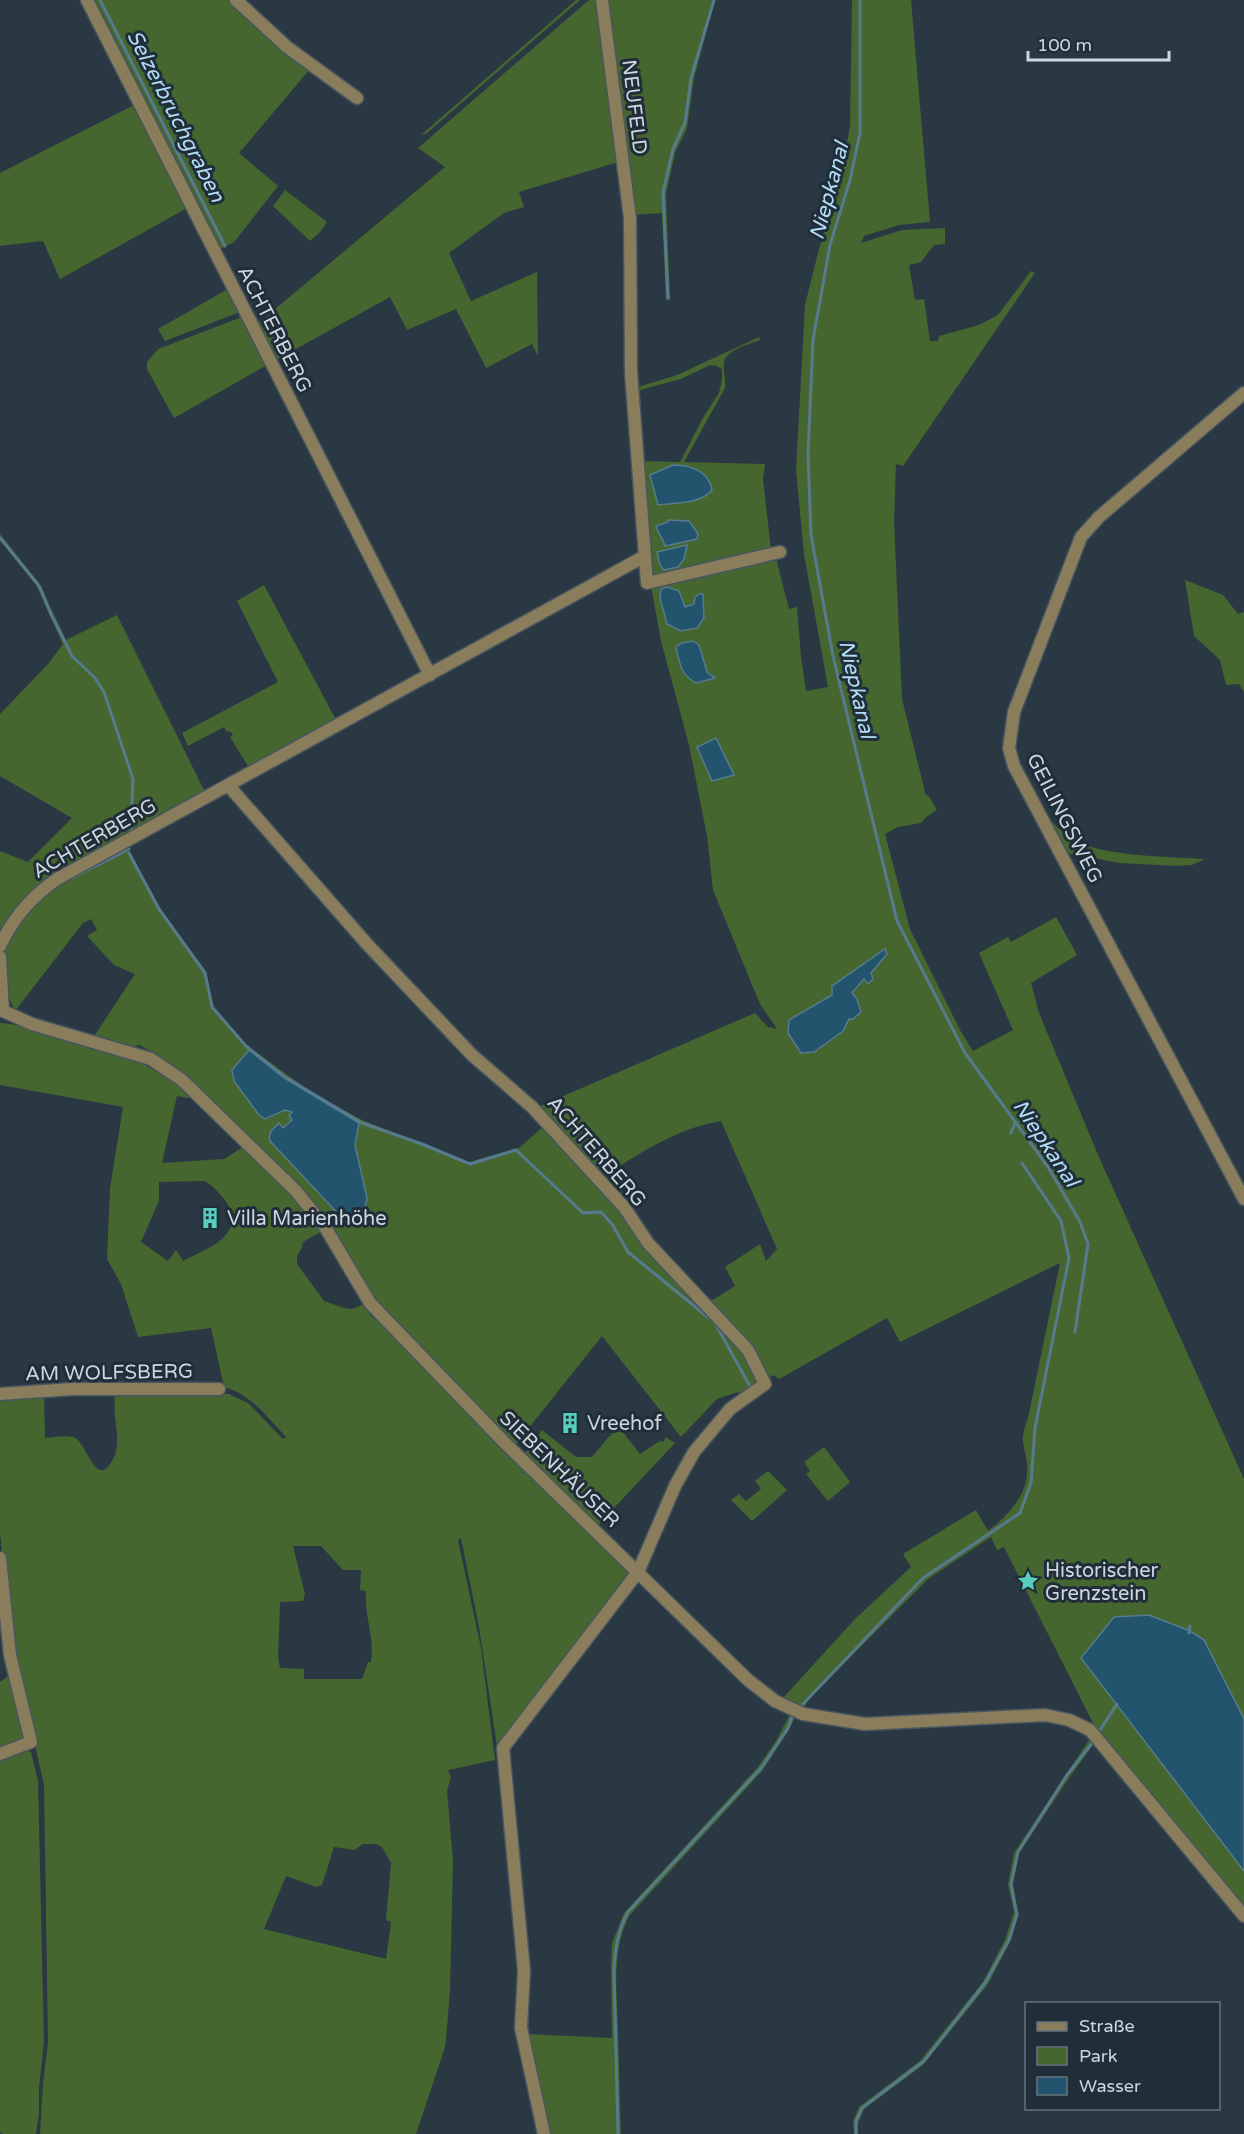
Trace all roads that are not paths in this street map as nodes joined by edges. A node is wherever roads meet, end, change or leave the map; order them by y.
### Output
1 (87, 0) edge
2 (236, 0) edge
3 (602, 0) edge
4 (357, 98) dead end
5 (1244, 393) edge
6 (780, 552) dead end
7 (645, 556) junction
8 (430, 675) junction
9 (228, 785) junction
10 (0, 946) edge
11 (0, 957) edge
12 (2, 1014) edge
13 (1244, 1199) edge
14 (219, 1389) dead end
15 (0, 1394) edge
16 (0, 1558) edge
17 (638, 1572) junction
18 (0, 1754) edge
19 (1244, 1916) edge
20 (544, 2134) edge

1 - 8 street, ACHTERBERG
2 - 4 street
3 - 7 street, NEUFELD
5 - 13 street, GEILINGSWEG
6 - 7 street
7 - 8 street, ACHTERBERG
8 - 9 street, ACHTERBERG
9 - 10 street, ACHTERBERG
9 - 17 street, ACHTERBERG
11 - 12 street
12 - 17 street, SIEBENHÄUSER
14 - 15 street, AM WOLFSBERG
16 - 18 street
17 - 19 street, SIEBENHÄUSER
17 - 20 street

